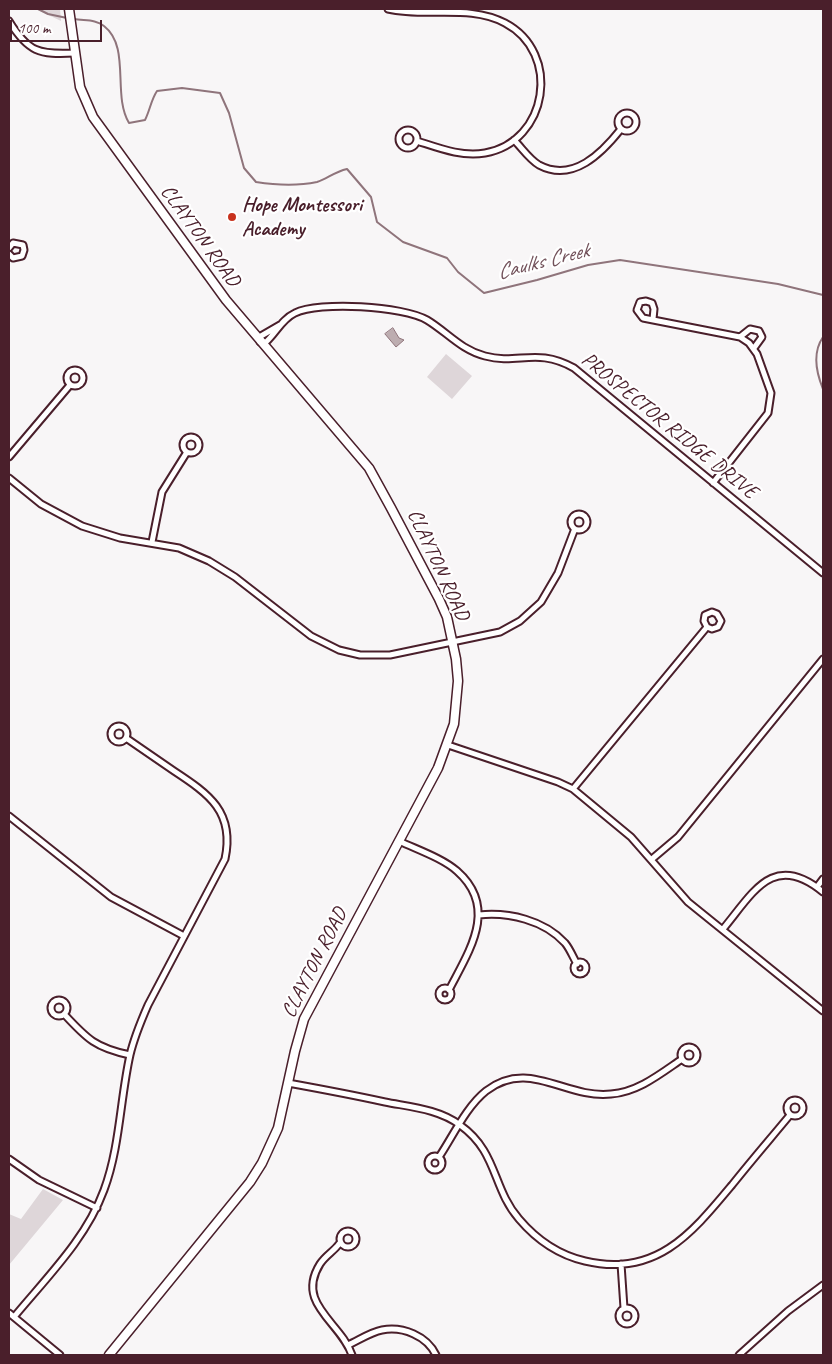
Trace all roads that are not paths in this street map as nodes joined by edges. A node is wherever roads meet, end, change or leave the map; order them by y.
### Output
1 (69, 9) edge
2 (388, 9) edge
3 (9, 21) edge
4 (74, 53) junction
5 (621, 129) dead end
6 (514, 140) junction
7 (417, 141) dead end
8 (9, 248) edge
9 (9, 257) edge
10 (653, 320) dead end
11 (740, 337) junction
12 (260, 342) junction
13 (754, 348) junction
14 (70, 385) dead end
15 (187, 452) dead end
16 (9, 457) edge
17 (9, 478) edge
18 (713, 483) junction
19 (574, 531) dead end
20 (152, 542) junction
21 (823, 573) edge
22 (707, 627) dead end
23 (453, 642) junction
24 (823, 659) edge
25 (126, 738) dead end
26 (448, 745) junction
27 (573, 789) junction
28 (9, 816) edge
29 (399, 840) junction
30 (652, 859) junction
31 (823, 879) edge
32 (817, 887) junction
33 (823, 892) edge
34 (479, 915) junction
35 (722, 929) junction
36 (184, 936) junction
37 (577, 964) dead end
38 (449, 990) dead end
39 (823, 1011) edge
40 (64, 1014) dead end
41 (130, 1056) junction
42 (682, 1059) dead end
43 (288, 1083) junction
44 (790, 1115) dead end
45 (460, 1125) junction
46 (439, 1157) dead end
47 (9, 1159) edge
48 (97, 1208) junction
49 (340, 1244) dead end
50 (621, 1264) junction
51 (823, 1285) edge
52 (624, 1308) dead end
53 (9, 1313) edge
54 (14, 1317) junction
55 (348, 1345) junction
56 (60, 1355) edge
57 (109, 1355) edge
58 (352, 1355) edge
59 (436, 1355) edge
60 (739, 1355) edge

1 - 4 main road, CLAYTON ROAD
2 - 6 street
3 - 4 street
4 - 12 main road, CLAYTON ROAD
5 - 6 street
6 - 7 street
8 - 9 street
10 - 11 street
11 - 13 street
11 - 13 street
12 - 18 street, PROSPECTOR RIDGE DRIVE
12 - 23 main road, CLAYTON ROAD
13 - 18 street
14 - 16 street
15 - 20 street
17 - 20 street
18 - 21 street, PROSPECTOR RIDGE DRIVE
19 - 23 street
20 - 23 street
22 - 27 street
23 - 26 main road, CLAYTON ROAD
24 - 30 street
25 - 36 street
26 - 27 street
26 - 29 main road, CLAYTON ROAD
27 - 30 street
28 - 36 street
29 - 34 street
29 - 43 main road, CLAYTON ROAD
30 - 35 street
31 - 32 street
32 - 33 street
32 - 35 street
34 - 37 street
34 - 38 street
35 - 39 street
36 - 41 street
40 - 41 street
41 - 48 street
42 - 45 street
43 - 45 street
43 - 57 main road, CLAYTON ROAD
44 - 50 street
45 - 46 street
45 - 50 street
47 - 48 street
48 - 54 street
49 - 55 street
50 - 52 street
51 - 60 street
53 - 54 street
54 - 56 street
55 - 58 street
55 - 59 street

